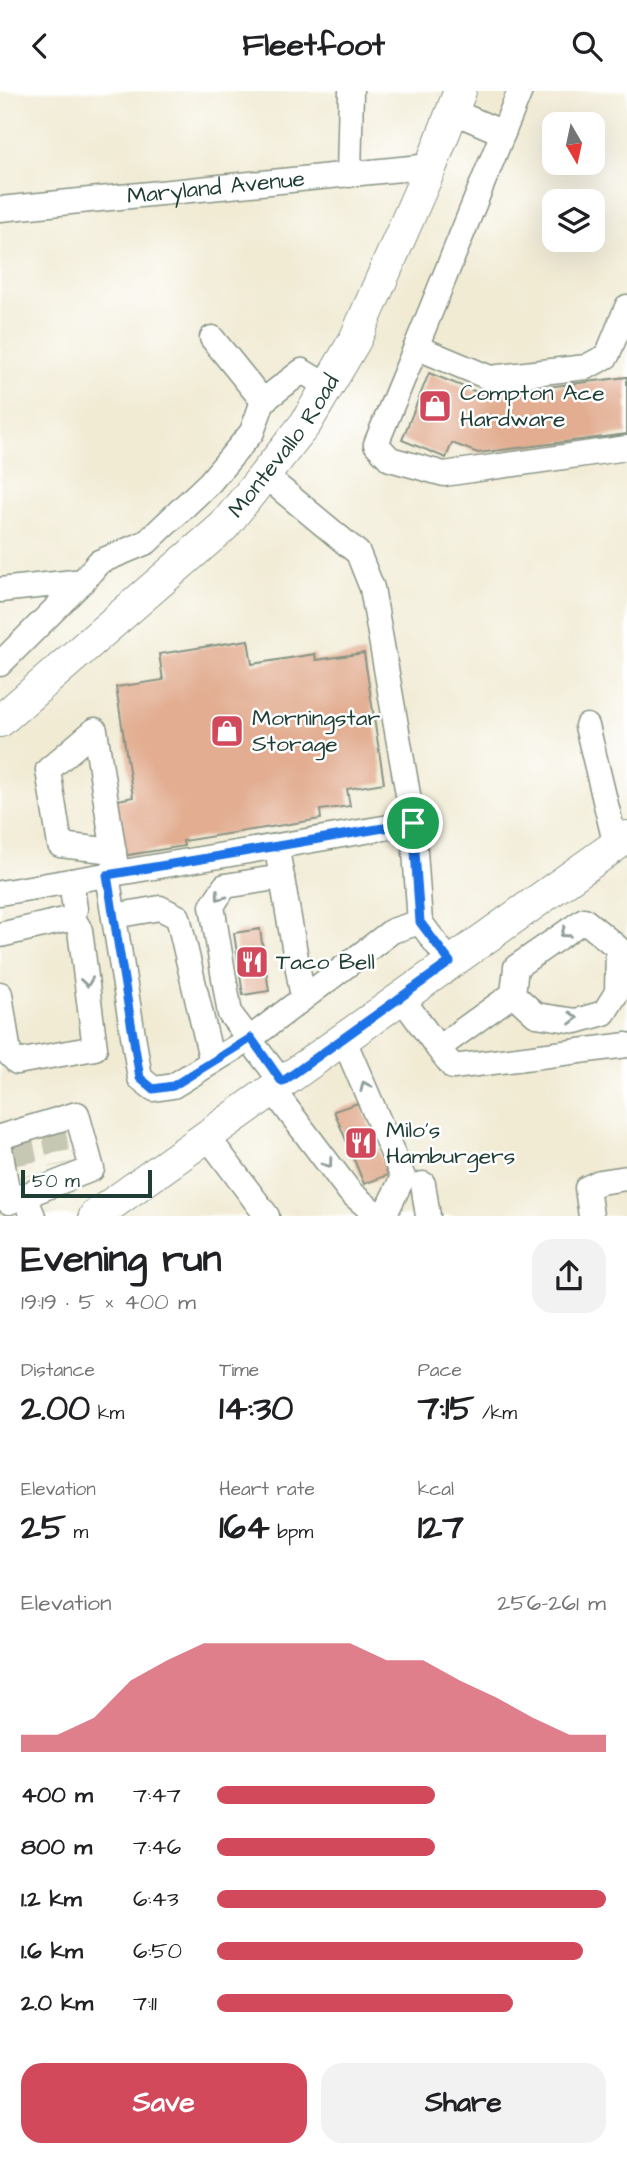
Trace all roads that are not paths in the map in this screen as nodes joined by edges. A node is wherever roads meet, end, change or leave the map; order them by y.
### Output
1 (351, 91) edge
2 (520, 91) edge
3 (456, 101) edge
4 (503, 133) junction
5 (431, 166) junction
6 (349, 174) junction
7 (0, 209) edge
8 (627, 307) edge
9 (212, 338) dead end
10 (416, 347) junction
11 (327, 386) junction
12 (263, 401) junction
13 (627, 448) edge
14 (264, 475) junction
15 (83, 581) junction
16 (0, 590) edge
17 (0, 664) edge
18 (0, 721) edge
19 (587, 726) dead end
20 (413, 823) junction
21 (622, 842) edge
22 (276, 846) junction
23 (113, 866) junction
24 (282, 877) junction
25 (71, 881) junction
26 (0, 893) edge
27 (114, 916) junction
28 (73, 918) junction
29 (420, 922) junction
30 (0, 935) edge
31 (623, 947) edge
32 (450, 962) junction
33 (0, 994) edge
34 (513, 994) junction
35 (401, 997) junction
36 (303, 998) junction
37 (251, 1038) junction
38 (344, 1038) junction
39 (627, 1045) edge
40 (438, 1048) junction
41 (212, 1062) junction
42 (277, 1086) junction
43 (207, 1136) junction
44 (10, 1139) edge
45 (67, 1173) junction
46 (627, 1178) edge
47 (423, 1184) dead end
48 (21, 1198) edge
49 (101, 1213) edge
50 (267, 1216) edge
51 (378, 1216) edge
52 (384, 1216) edge
53 (428, 1216) edge
54 (591, 1216) edge

1 - 6 street
2 - 4 street
3 - 4 street
3 - 5 main road, Montevallo Road
4 - 10 street
5 - 6 street, Maryland Avenue
5 - 11 main road, Montevallo Road
6 - 7 street, Maryland Avenue
8 - 10 street
9 - 12 street
10 - 13 street
11 - 12 street
11 - 14 main road, Montevallo Road
12 - 15 street
14 - 18 main road, Montevallo Road
14 - 20 street
15 - 16 street
15 - 17 street
19 - 21 street
20 - 22 street
20 - 29 street
21 - 32 main road
22 - 23 street
22 - 24 street
23 - 23 street
23 - 25 street
23 - 27 street
24 - 36 street
24 -> 37 street
25 - 26 street
25 - 28 street
27 - 41 street
27 - 41 street
28 - 30 street
28 -> 33 street
29 - 32 street
29 - 36 street
31 -> 34 street
34 -> 31 street
32 - 35 main road
34 - 40 street
35 - 38 main road
35 - 40 street
36 - 37 street
37 - 41 street
37 - 42 street
38 - 42 main road
52 -> 38 street
39 - 40 street
42 - 43 main road
42 -> 51 street
43 - 49 main road
43 - 50 street
44 - 45 street
44 - 48 street
45 - 48 street
45 - 49 street
46 - 54 street
47 - 53 street

